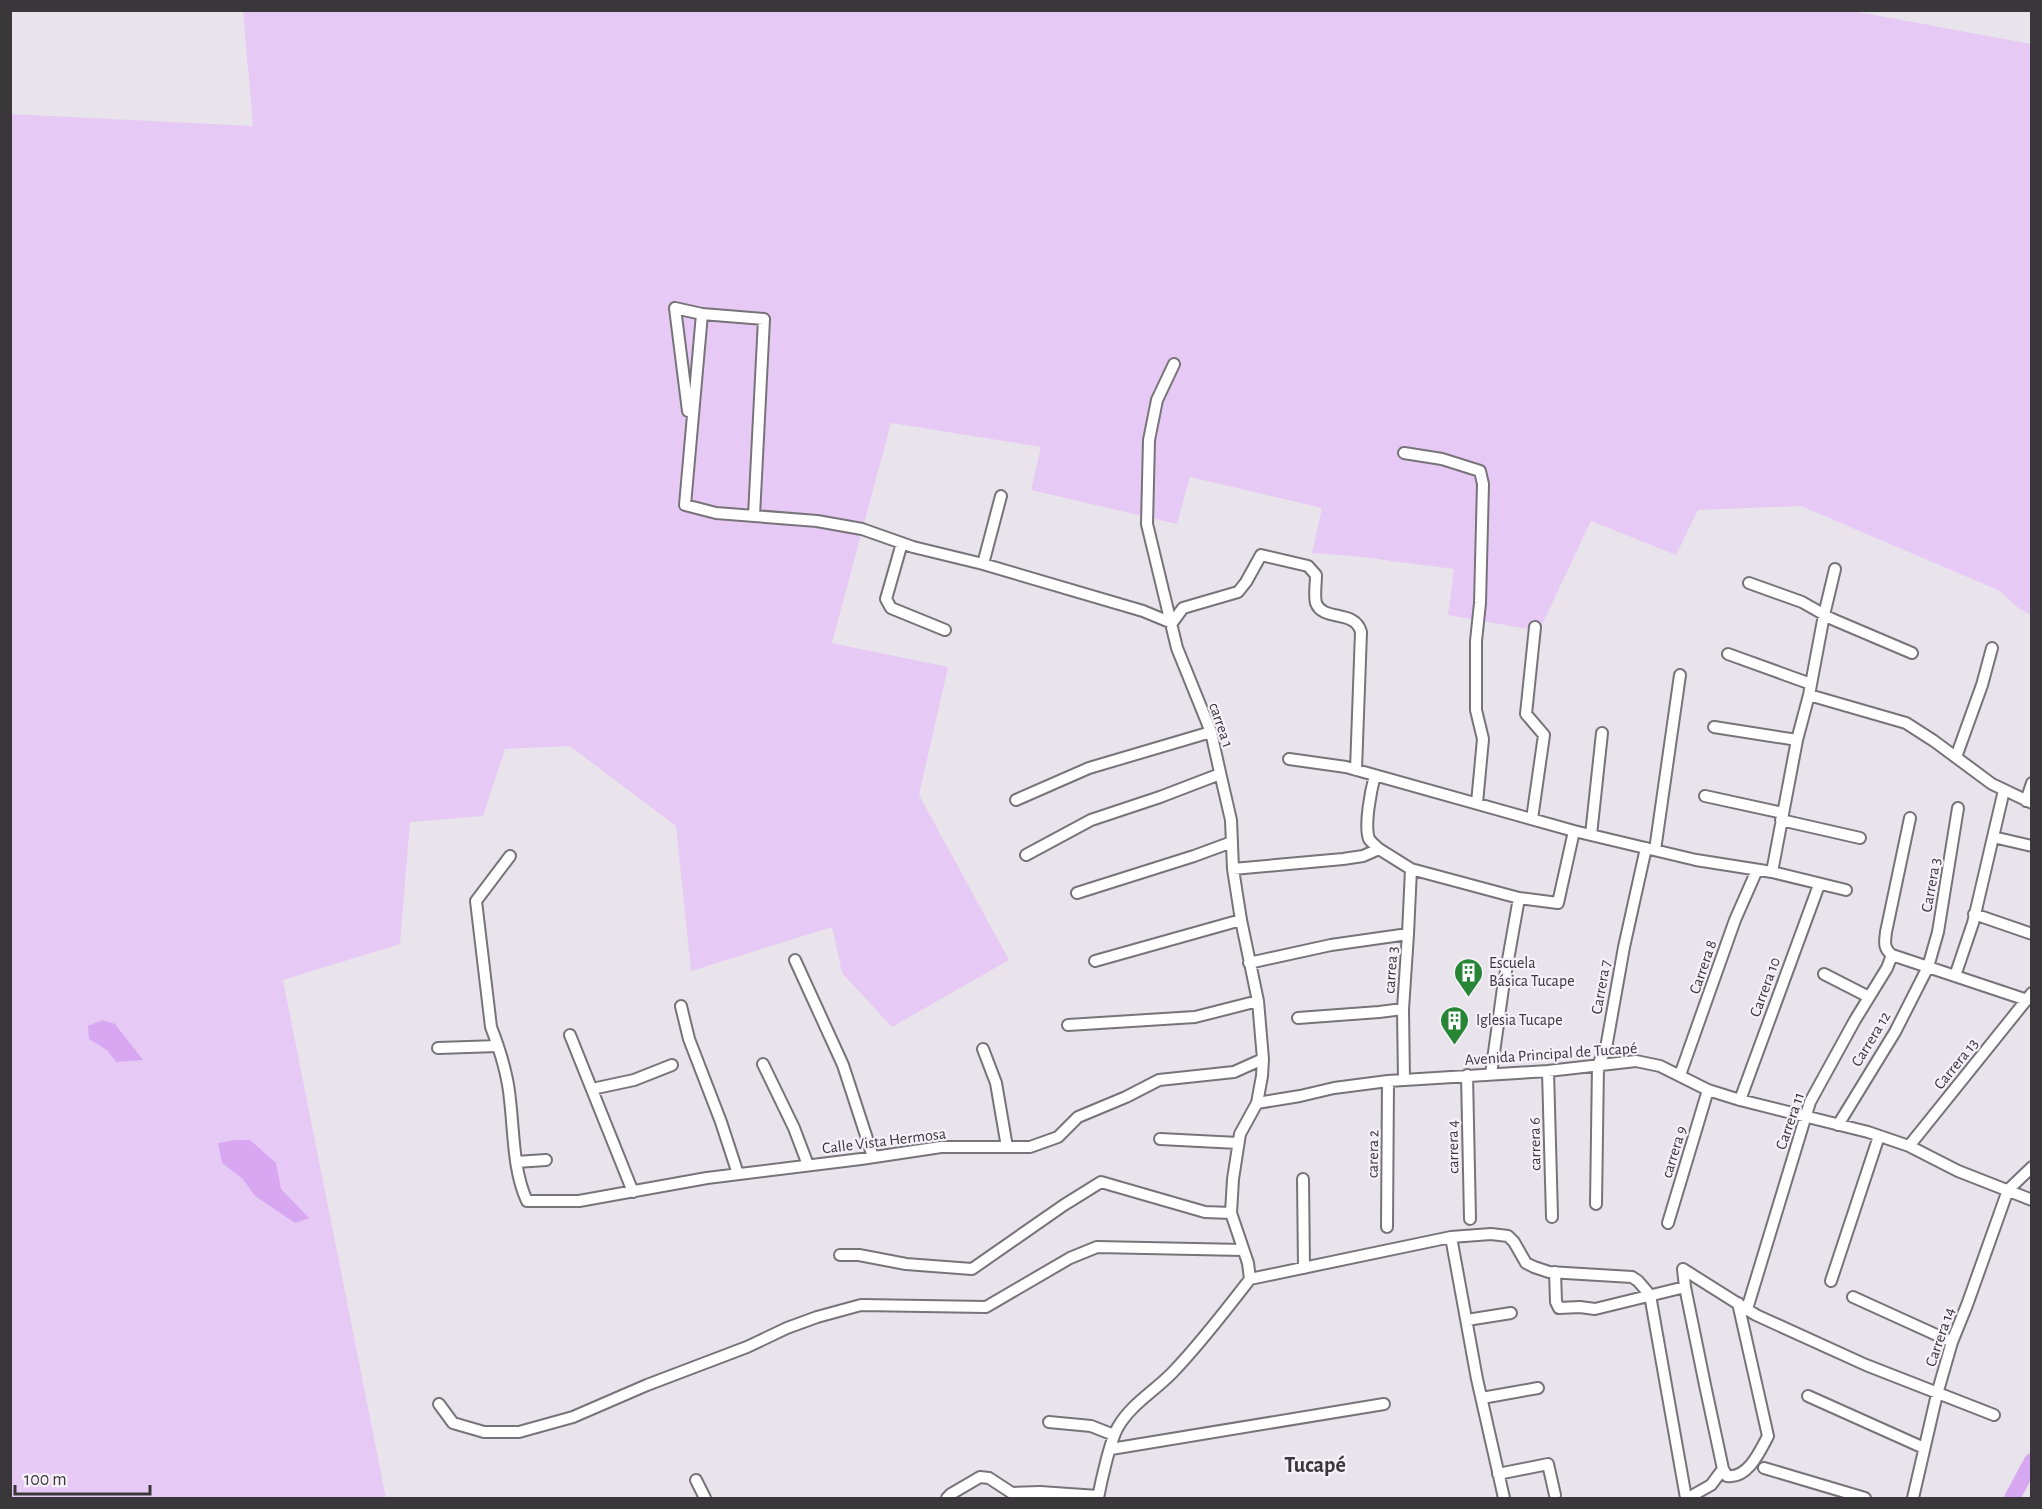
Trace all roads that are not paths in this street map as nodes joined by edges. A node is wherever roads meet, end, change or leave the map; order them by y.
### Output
1 (702, 314) junction
2 (1174, 364) dead end
3 (691, 434) junction
4 (1404, 453) dead end
5 (1001, 496) dead end
6 (754, 516) junction
7 (902, 543) junction
8 (983, 564) junction
9 (1835, 569) dead end
10 (1749, 583) dead end
11 (1824, 615) junction
12 (1172, 622) junction
13 (1534, 627) dead end
14 (945, 630) dead end
15 (1992, 648) dead end
16 (1912, 653) dead end
17 (1728, 654) dead end
18 (1680, 675) dead end
19 (1810, 689) junction
20 (1714, 727) dead end
21 (1211, 732) junction
22 (1602, 733) dead end
23 (1797, 740) junction
24 (1956, 757) junction
25 (1288, 759) dead end
26 (1356, 770) junction
27 (1220, 774) junction
28 (1375, 776) junction
29 (2031, 783) edge
30 (2004, 790) junction
31 (1706, 796) dead end
32 (1016, 800) dead end
33 (2029, 802) edge
34 (1477, 803) junction
35 (1958, 808) dead end
36 (1782, 816) junction
37 (1910, 818) dead end
38 (1532, 819) junction
39 (1574, 831) junction
40 (1591, 835) junction
41 (1993, 837) junction
42 (1860, 838) dead end
43 (1232, 842) junction
44 (2031, 846) edge
45 (1379, 849) junction
46 (1650, 849) junction
47 (1026, 855) dead end
48 (510, 856) dead end
49 (1233, 869) junction
50 (1412, 869) junction
51 (1757, 870) junction
52 (1772, 872) junction
53 (1819, 885) junction
54 (1846, 890) dead end
55 (1077, 893) dead end
56 (1519, 898) junction
57 (1974, 914) junction
58 (1241, 920) junction
59 (1408, 934) junction
60 (2031, 934) edge
61 (1892, 955) junction
62 (795, 960) dead end
63 (1095, 961) dead end
64 (1249, 963) junction
65 (1928, 967) junction
66 (1824, 974) dead end
67 (1955, 976) junction
68 (2029, 996) edge
69 (1869, 997) junction
70 (1258, 1001) junction
71 (681, 1006) dead end
72 (1403, 1009) junction
73 (1298, 1018) dead end
74 (1068, 1025) dead end
75 (570, 1035) dead end
76 (498, 1046) junction
77 (438, 1048) dead end
78 (982, 1049) dead end
79 (1263, 1059) junction
80 (763, 1064) dead end
81 (672, 1065) dead end
82 (1598, 1065) junction
83 (1548, 1071) junction
84 (1491, 1074) junction
85 (1467, 1075) junction
86 (1680, 1075) junction
87 (1404, 1080) junction
88 (1388, 1081) junction
89 (592, 1089) junction
90 (1708, 1090) junction
91 (1740, 1100) junction
92 (1257, 1103) junction
93 (1806, 1117) junction
94 (1838, 1125) junction
95 (1879, 1136) junction
96 (1161, 1139) dead end
97 (1238, 1143) junction
98 (1909, 1146) junction
99 (1007, 1147) junction
100 (873, 1157) junction
101 (546, 1160) dead end
102 (516, 1162) junction
103 (808, 1165) junction
104 (2031, 1167) edge
105 (738, 1174) junction
106 (1303, 1179) dead end
107 (2008, 1190) junction
108 (633, 1192) junction
109 (2031, 1200) edge
110 (1596, 1204) dead end
111 (1231, 1213) junction
112 (1552, 1217) dead end
113 (1470, 1219) dead end
114 (1668, 1223) dead end
115 (1387, 1227) dead end
116 (1451, 1237) junction
117 (1243, 1250) junction
118 (840, 1255) dead end
119 (1304, 1268) junction
120 (1555, 1272) junction
121 (1250, 1279) junction
122 (1831, 1281) dead end
123 (1685, 1287) junction
124 (1650, 1295) junction
125 (1853, 1297) dead end
126 (1742, 1306) junction
127 (1511, 1313) dead end
128 (1467, 1320) junction
129 (1952, 1342) junction
130 (1539, 1388) dead end
131 (1937, 1394) junction
132 (1808, 1396) dead end
133 (1482, 1398) junction
134 (439, 1404) dead end
135 (1384, 1404) dead end
136 (1994, 1415) dead end
137 (1049, 1422) dead end
138 (1114, 1435) junction
139 (1111, 1449) junction
140 (1924, 1449) junction
141 (1764, 1468) dead end
142 (1723, 1469) junction
143 (1498, 1474) junction
144 (696, 1480) dead end
145 (1555, 1495) dead end
146 (1098, 1497) edge
147 (705, 1498) edge
148 (947, 1498) edge
149 (1504, 1498) edge
150 (1687, 1498) edge
151 (1865, 1498) edge
152 (1913, 1498) edge

1 - 3 street
1 - 3 street
1 - 6 street
2 - 12 street, carrea 1
3 - 6 street
4 - 34 street
5 - 8 street
6 - 7 street
7 - 8 street
7 - 14 street
8 - 12 street
9 - 11 street
10 - 11 street
11 - 16 street
11 - 19 street
12 - 21 street, carrea 1
12 - 26 street
13 - 38 street
15 - 24 street
17 - 19 street
18 - 46 street, Carrera 7
19 - 23 street
19 - 24 street
20 - 23 street
21 - 27 street, carrea 1
21 - 32 street
22 - 40 street
23 - 36 street
24 - 30 street
25 - 26 street
26 - 28 street
27 - 43 street, carrea 1
27 - 47 street
28 - 34 street
28 - 45 street
29 - 33 street
30 - 33 street
30 - 41 street
31 - 36 street
34 - 38 street
35 - 65 street, Carrera 3
36 - 42 street
36 - 52 street
37 - 61 street
38 - 39 street
39 - 40 street
39 - 56 street
40 - 46 street
41 - 44 street
41 - 57 street
43 - 49 street, carrea 1
43 - 55 street
45 - 49 street
45 - 50 street
46 - 51 street
46 - 82 street, Carrera 7
48 - 76 street
49 - 58 street, carrea 1
50 - 56 street
50 - 59 street, carrea 3
51 - 52 street
51 - 86 street, Carrera 8
52 - 53 street
53 - 54 street
53 - 91 street, Carrera 10
56 - 84 street
57 - 60 street
57 - 67 street
58 - 63 street
58 - 64 street, carrea 1
59 - 64 street
59 - 72 street, carrea 3
61 - 65 street
61 - 69 street, Carrera 11
62 - 100 street
64 - 70 street, carrea 1
65 - 67 street
65 - 94 street, Carrera 12
66 - 69 street
67 - 68 street
68 - 98 street, Carrera 13
69 - 93 street, Carrera 11
70 - 74 street
70 - 79 street, carrea 1
71 - 105 street
72 - 73 street
72 - 87 street, carrea 3
75 - 89 street
76 - 77 street
76 - 102 street
78 - 99 street
79 - 92 street, carrea 1
79 - 99 street, Calle Vista Hermosa
80 - 103 street
81 - 89 street
82 - 83 street, Avenida Principal de Tucapé
82 - 86 street, Avenida Principal de Tucapé
82 - 110 street, Carrera 7
83 - 84 street, Avenida Principal de Tucapé
83 - 112 street, carrera 6
84 - 85 street, Avenida Principal de Tucapé
85 - 87 street, Avenida Principal de Tucapé
85 - 113 street, carrera 4
86 - 90 street, Avenida Principal de Tucapé
87 - 88 street, Avenida Principal de Tucapé
88 - 92 street, Avenida Principal de Tucapé
88 - 115 street, carera 2
89 - 108 street
90 - 91 street, Avenida Principal de Tucapé
90 - 114 street, carrera 9
91 - 93 street, Avenida Principal de Tucapé
92 - 97 street, carrea 1
93 - 94 street, Avenida Principal de Tucapé
93 - 126 street, Carrera 11
94 - 95 street, Avenida Principal de Tucapé
95 - 98 street, Avenida Principal de Tucapé
95 - 122 street
96 - 97 street
97 - 111 street, carrea 1
98 - 107 street, Avenida Principal de Tucapé
99 - 100 street, Calle Vista Hermosa
100 - 103 street, Calle Vista Hermosa
101 - 102 street
102 - 108 street, Calle Vista Hermosa
103 - 105 street, Calle Vista Hermosa
104 - 107 street
105 - 108 street, Calle Vista Hermosa
106 - 119 street
107 - 109 street, Avenida Principal de Tucapé
107 - 129 street, Carrera 14
111 - 117 street
111 - 118 street
116 - 119 street
116 - 120 street
116 - 128 street
117 - 121 street
117 - 134 street
119 - 121 street
120 - 124 street
120 - 124 street
121 - 138 street
123 - 124 street
123 - 126 street
123 - 142 street
124 - 150 street
125 - 129 street
126 - 131 street
126 - 142 street
127 - 128 street
128 - 133 street
129 - 131 street, Carrera 14
130 - 133 street
131 - 136 street
131 - 140 street, Carrera 14
132 - 140 street
133 - 143 street
135 - 139 street
137 - 138 street
138 - 139 street
139 - 146 street
140 - 152 street, Carrera 14
141 - 151 street
142 - 150 street
143 - 145 street
143 - 149 street
144 - 147 street
146 - 148 street

